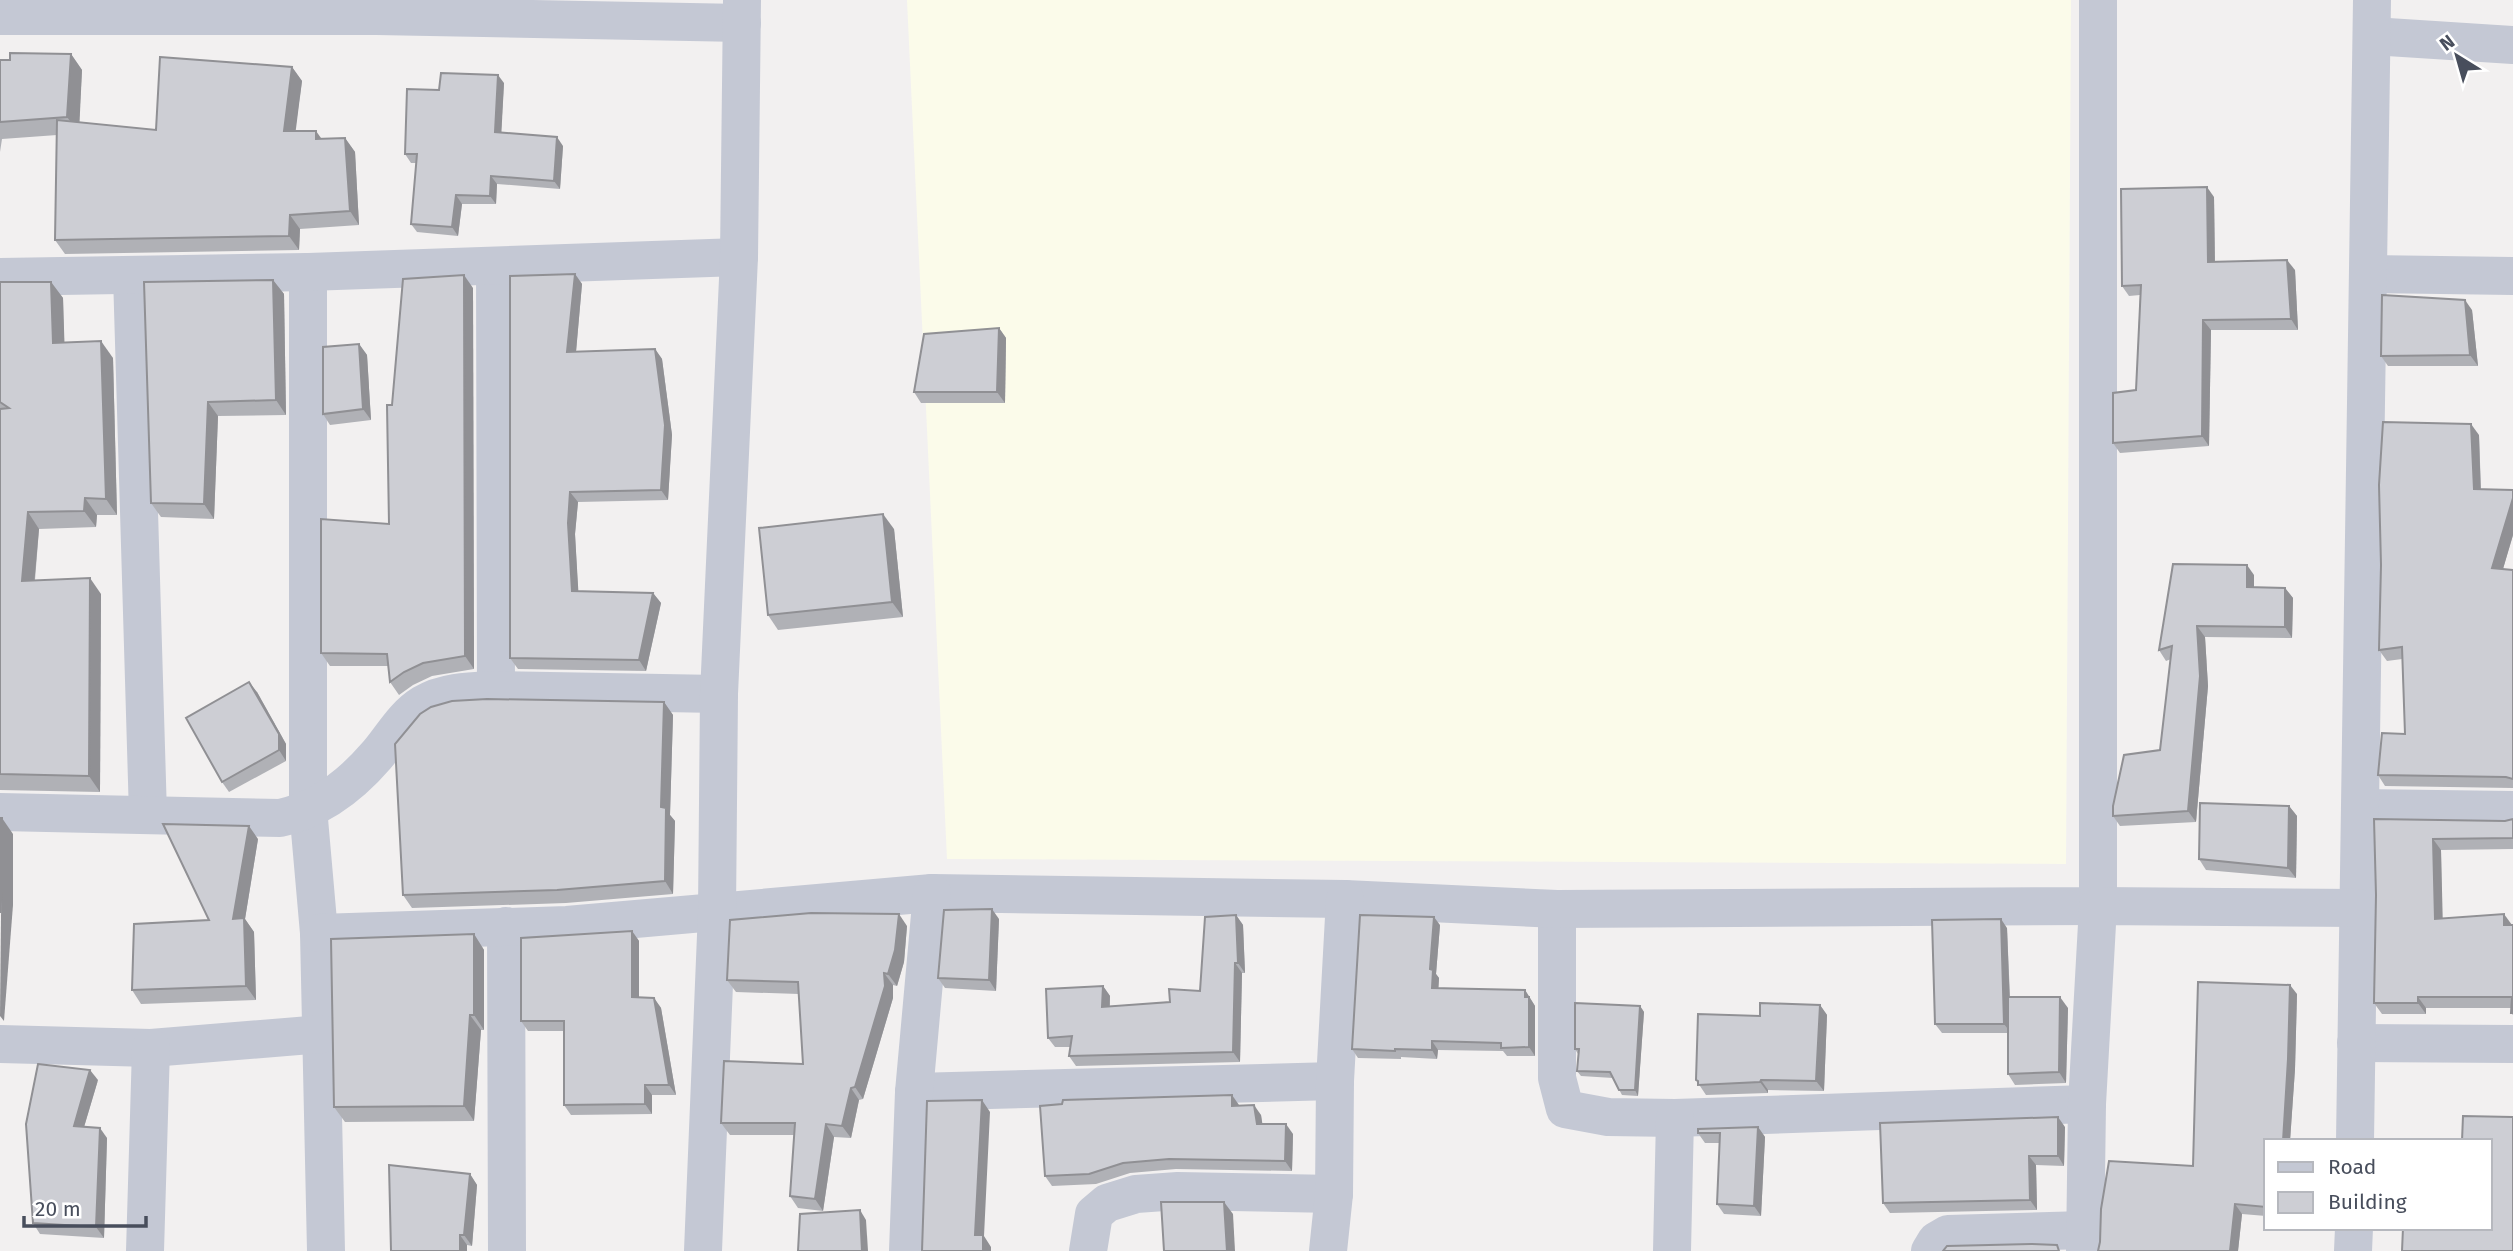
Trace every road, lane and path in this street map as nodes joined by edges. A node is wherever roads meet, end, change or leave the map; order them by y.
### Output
1 (2098, 0) edge
2 (376, 8) edge
3 (158, 9) edge
4 (742, 12) edge
5 (0, 16) edge
6 (2372, 18) edge
7 (2513, 45) edge
8 (738, 257) junction
9 (495, 266) junction
10 (309, 272) junction
11 (2368, 274) junction
12 (132, 275) junction
13 (2513, 276) edge
14 (0, 277) edge
15 (496, 690) junction
16 (719, 694) junction
17 (308, 808) junction
18 (2360, 808) junction
19 (2513, 810) edge
20 (0, 812) edge
21 (148, 815) junction
22 (932, 893) junction
23 (1345, 899) junction
24 (2098, 906) junction
25 (2358, 908) junction
26 (1557, 909) junction
27 (717, 911) junction
28 (506, 926) junction
29 (319, 933) junction
30 (321, 1034) junction
31 (2356, 1043) junction
32 (0, 1044) edge
33 (2513, 1044) edge
34 (152, 1048) junction
35 (1335, 1081) junction
36 (914, 1092) junction
37 (2087, 1104) junction
38 (1675, 1118) junction
39 (2355, 1139) edge
40 (1334, 1194) junction
41 (2354, 1230) edge
42 (2085, 1240) edge
43 (145, 1251) edge
44 (326, 1251) edge
45 (507, 1251) edge
46 (703, 1251) edge
47 (908, 1251) edge
48 (1087, 1251) edge
49 (1328, 1251) edge
50 (1671, 1251) edge
51 (1930, 1251) edge
52 (2353, 1251) edge

1 - 24 street
2 - 3 street
2 - 4 street
3 - 5 street
4 - 8 street
6 - 7 street
6 - 11 street
8 - 9 street
8 - 16 street
9 - 10 street
9 - 15 street
10 - 12 street
10 - 17 street
11 - 13 street
11 - 18 street
12 - 14 street
12 - 21 street
15 - 16 street
15 - 17 street
16 - 27 street
17 - 21 street
17 - 29 street
18 - 19 street
18 - 25 street
20 - 21 street
22 - 23 street
22 - 27 street
22 - 36 street
23 - 26 street
23 - 35 street
24 - 25 street
24 - 26 street
24 - 37 street
25 - 31 street
26 - 38 street
27 - 28 street
27 - 46 street
28 - 29 street
28 - 45 street
29 - 30 street
30 - 34 street
30 - 44 street
31 - 33 street
31 - 39 street
32 - 34 street
34 - 43 street
35 - 36 street
35 - 40 street
36 - 47 street
37 - 38 street
37 - 42 street
38 - 50 street
40 - 48 street
40 - 49 street
41 - 52 street
42 - 51 street

